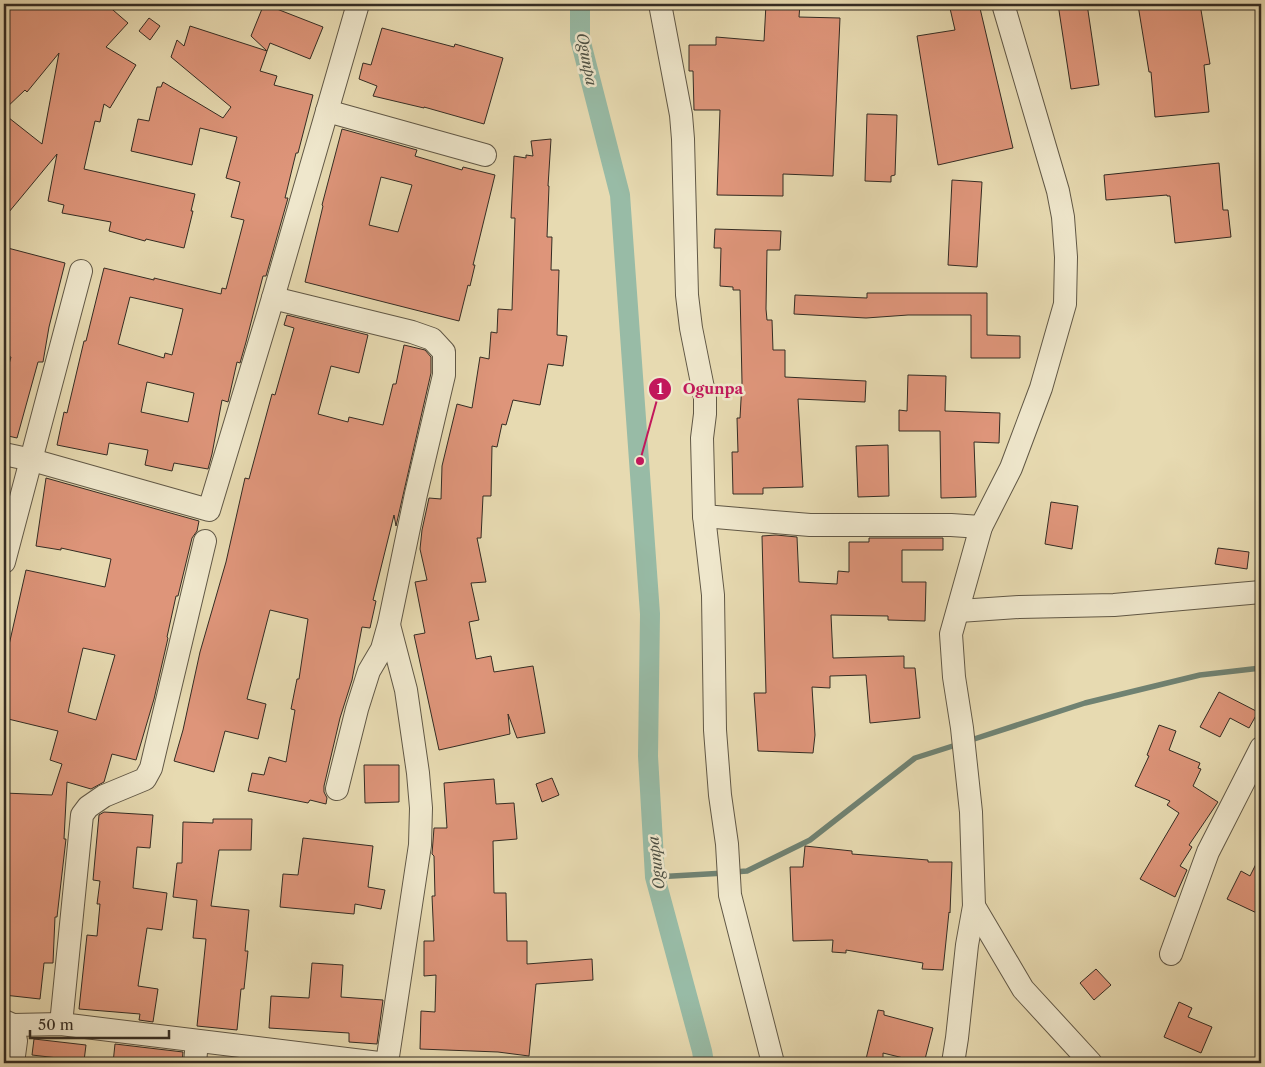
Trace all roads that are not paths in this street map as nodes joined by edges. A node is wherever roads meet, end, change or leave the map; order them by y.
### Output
1 (358, 4) edge
2 (660, 4) edge
3 (1003, 4) edge
4 (327, 112) junction
5 (485, 155) dead end
6 (81, 271) dead end
7 (273, 298) junction
8 (4, 454) edge
9 (32, 460) junction
10 (704, 516) junction
11 (981, 527) junction
12 (204, 541) dead end
13 (4, 562) edge
14 (1261, 592) edge
15 (959, 611) junction
16 (389, 624) junction
17 (1261, 748) edge
18 (337, 789) dead end
19 (974, 906) junction
20 (1171, 954) dead end
21 (8, 1023) edge
22 (61, 1024) junction
23 (197, 1041) junction
24 (13, 1063) edge
25 (195, 1063) edge
26 (379, 1063) edge
27 (388, 1063) edge
28 (773, 1063) edge
29 (953, 1063) edge
30 (1091, 1063) edge

1 - 4 street
2 - 10 street
3 - 11 street
4 - 5 street
4 - 7 street
6 - 9 street
7 - 9 street
7 - 16 street
8 - 9 street
9 - 13 street
10 - 11 street
10 - 28 street
11 - 15 street
12 - 22 street
14 - 15 street
15 - 19 street
16 - 18 street
16 - 27 street
17 - 20 street
19 - 29 street
19 - 30 street
21 - 22 street
21 - 24 street
22 - 23 street
23 - 25 street
23 - 26 street

